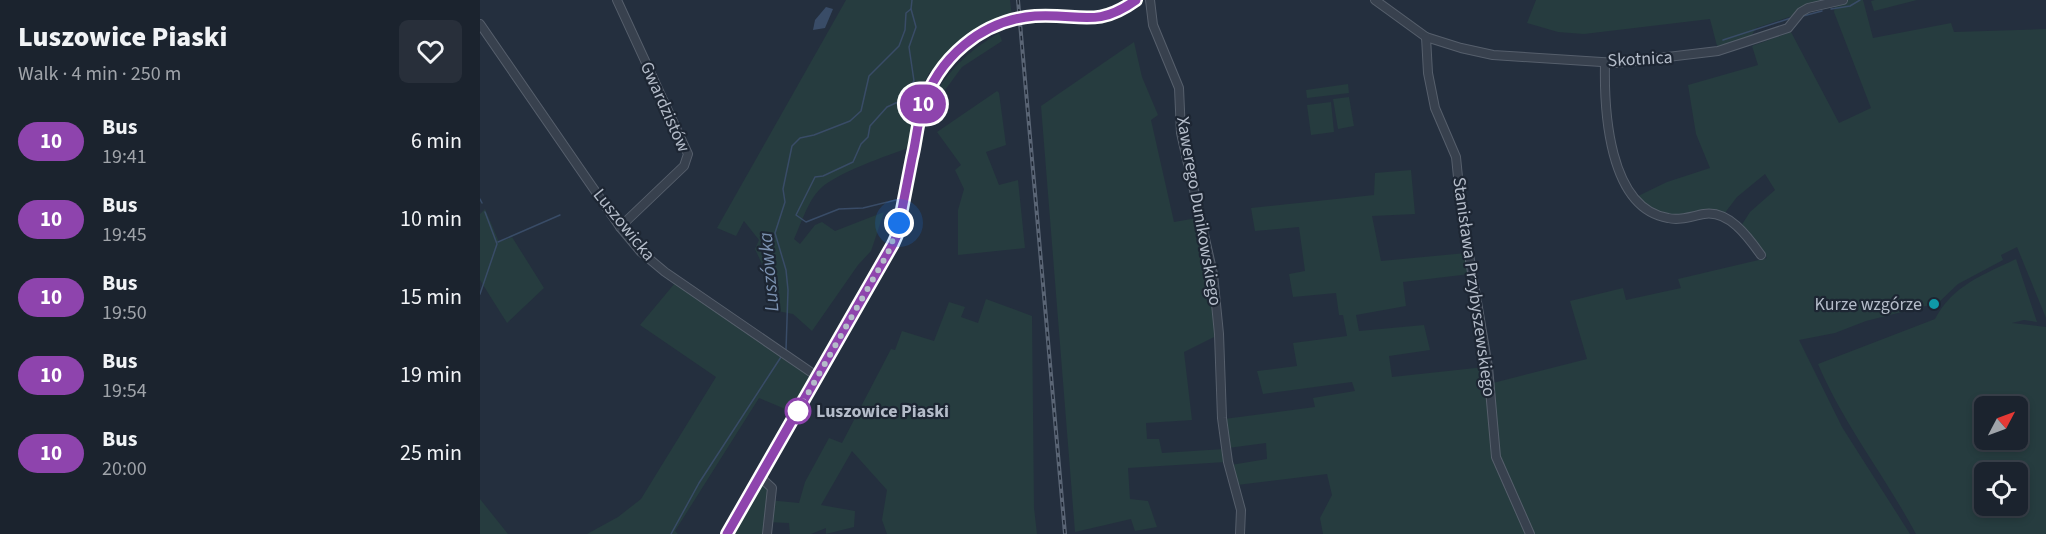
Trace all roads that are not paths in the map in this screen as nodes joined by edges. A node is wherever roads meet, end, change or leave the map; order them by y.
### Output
1 (617, 0) edge
2 (1136, 0) edge
3 (1150, 0) edge
4 (1375, 0) edge
5 (1843, 0) edge
6 (480, 24) edge
7 (1426, 37) junction
8 (1605, 63) junction
9 (620, 227) junction
10 (1761, 255) dead end
11 (818, 377) junction
12 (760, 477) junction
13 (727, 534) edge
14 (767, 534) edge
15 (1240, 534) edge
16 (1530, 534) edge

1 - 9 street, Gwardzistów
2 - 11 street
3 - 15 street, Xawerego Dunikowskiego
4 - 7 street
5 - 8 street, Skotnica
6 - 9 street, Luszowicka
7 - 8 street, Skotnica
7 - 16 street, Stanisława Przybyszewskiego
8 - 10 street
9 - 11 street, Luszowicka
11 - 12 street
12 - 13 street
12 - 14 street

